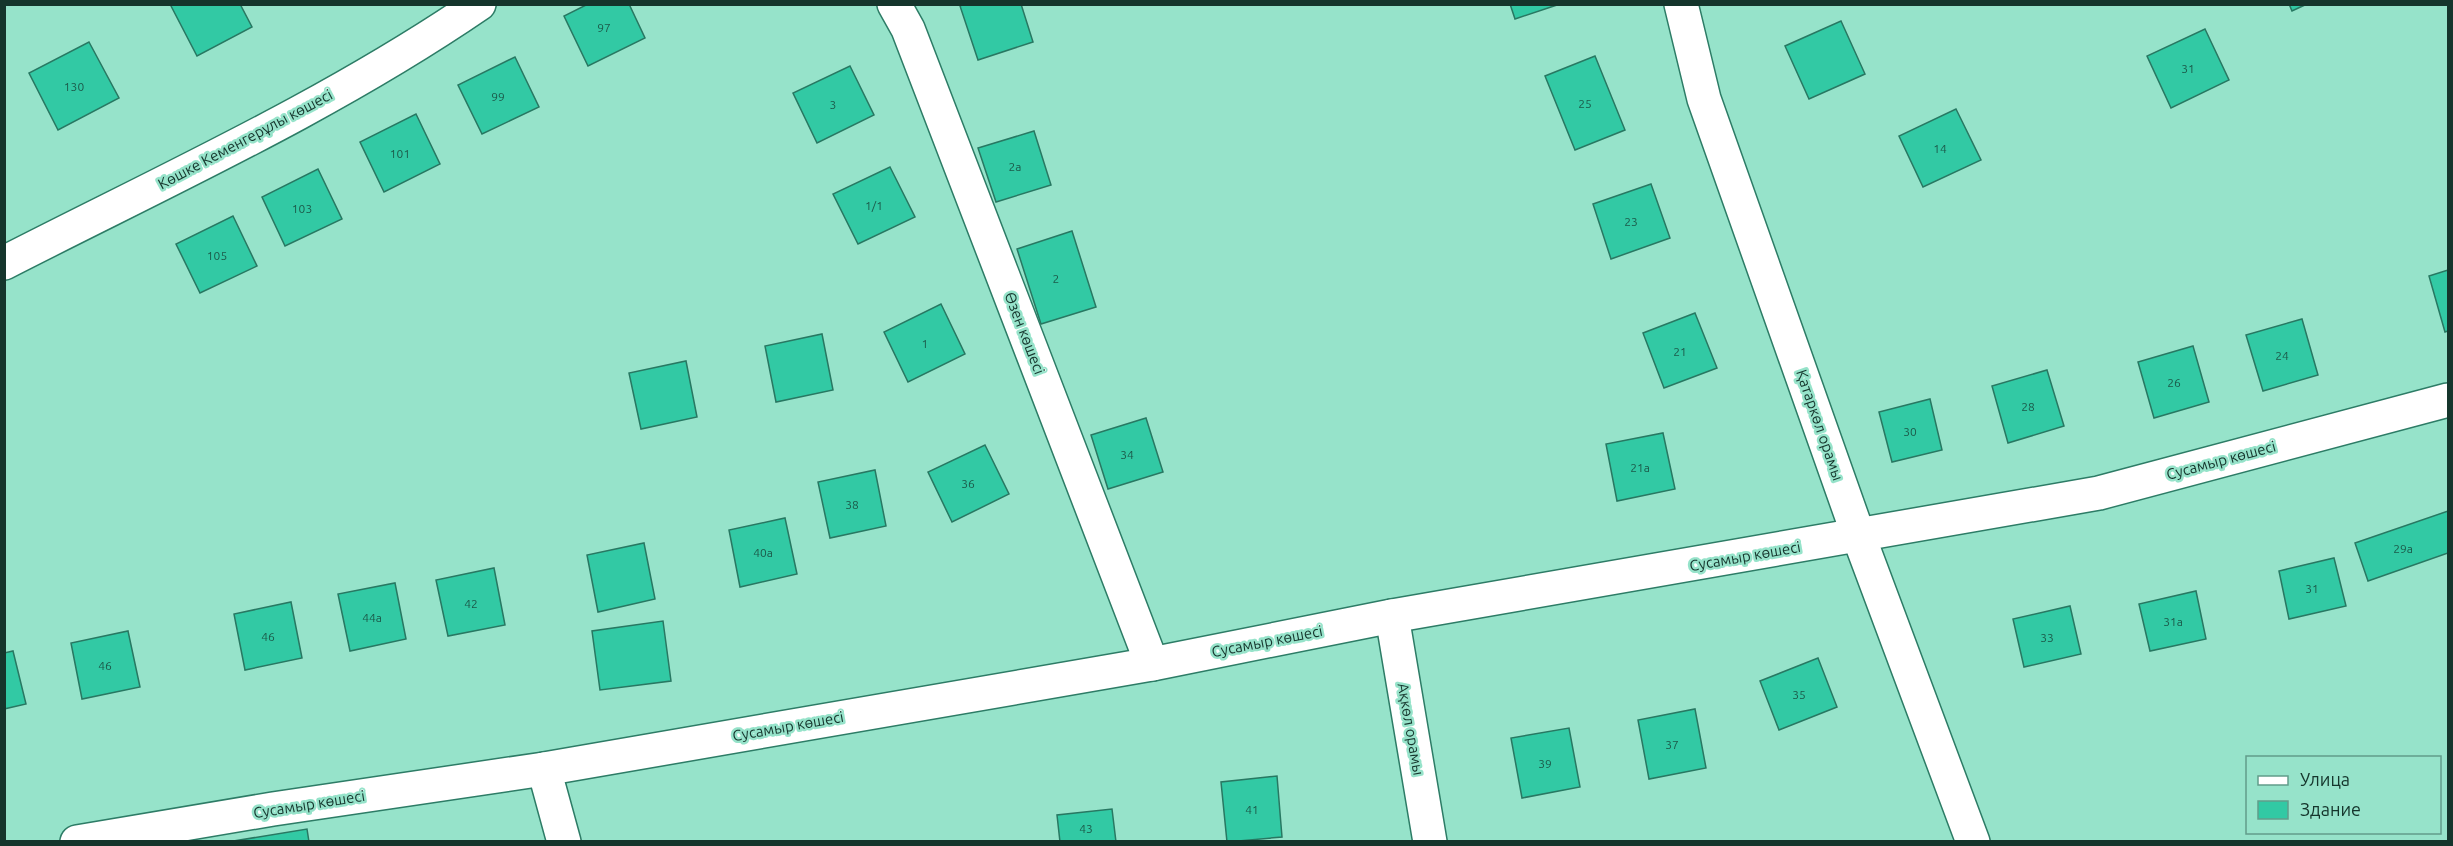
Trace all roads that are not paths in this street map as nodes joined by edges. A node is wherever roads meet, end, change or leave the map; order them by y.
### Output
1 (479, 4) edge
2 (894, 4) edge
3 (1681, 4) edge
4 (4, 262) edge
5 (2448, 400) edge
6 (1859, 537) junction
7 (1392, 616) junction
8 (1152, 664) junction
9 (544, 769) junction
10 (77, 842) edge
11 (564, 842) edge
12 (1430, 842) edge
13 (1973, 842) edge

1 - 4 street, Көшке Кеменгерұлы көшесі
2 - 8 street, Өзен көшесі
3 - 6 street, Қатаркөл орамы
5 - 6 street, Сусамыр көшесі
6 - 7 street, Сусамыр көшесі
6 - 13 street, Қатаркөл орамы
7 - 8 street, Сусамыр көшесі
7 - 12 street, Ақкөл орамы
8 - 9 street, Сусамыр көшесі
9 - 10 street, Сусамыр көшесі
9 - 11 street

